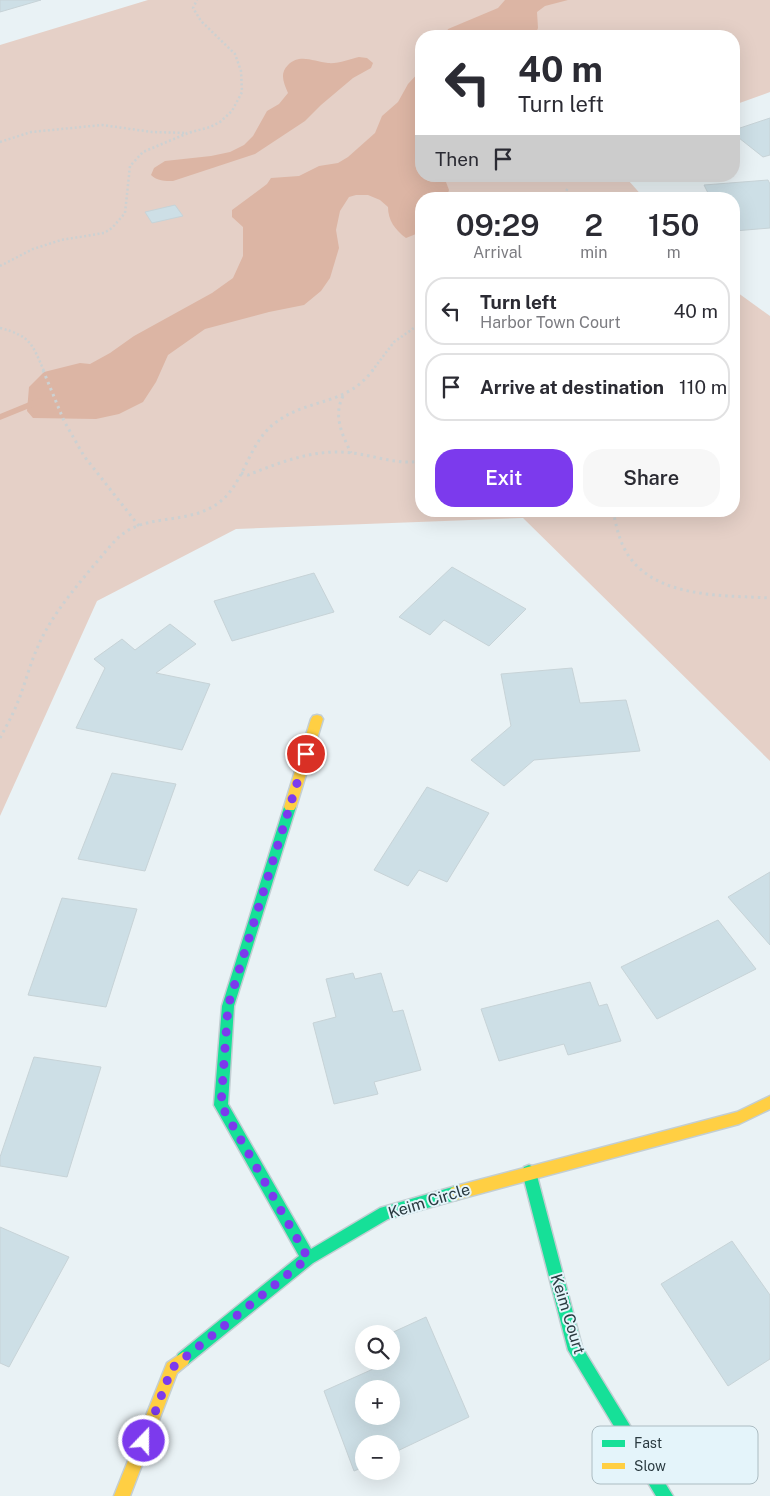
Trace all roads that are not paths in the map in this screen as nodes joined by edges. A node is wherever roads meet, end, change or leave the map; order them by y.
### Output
1 (317, 719) dead end
2 (770, 1102) edge
3 (529, 1172) junction
4 (308, 1258) junction
5 (622, 1426) edge
6 (658, 1484) edge
7 (122, 1496) edge
8 (665, 1496) edge

1 - 4 street
2 - 3 street, Keim Circle
3 - 4 street, Keim Circle
3 - 5 street, Keim Court
4 - 7 street, Keim Circle
6 - 8 street, Keim Court

